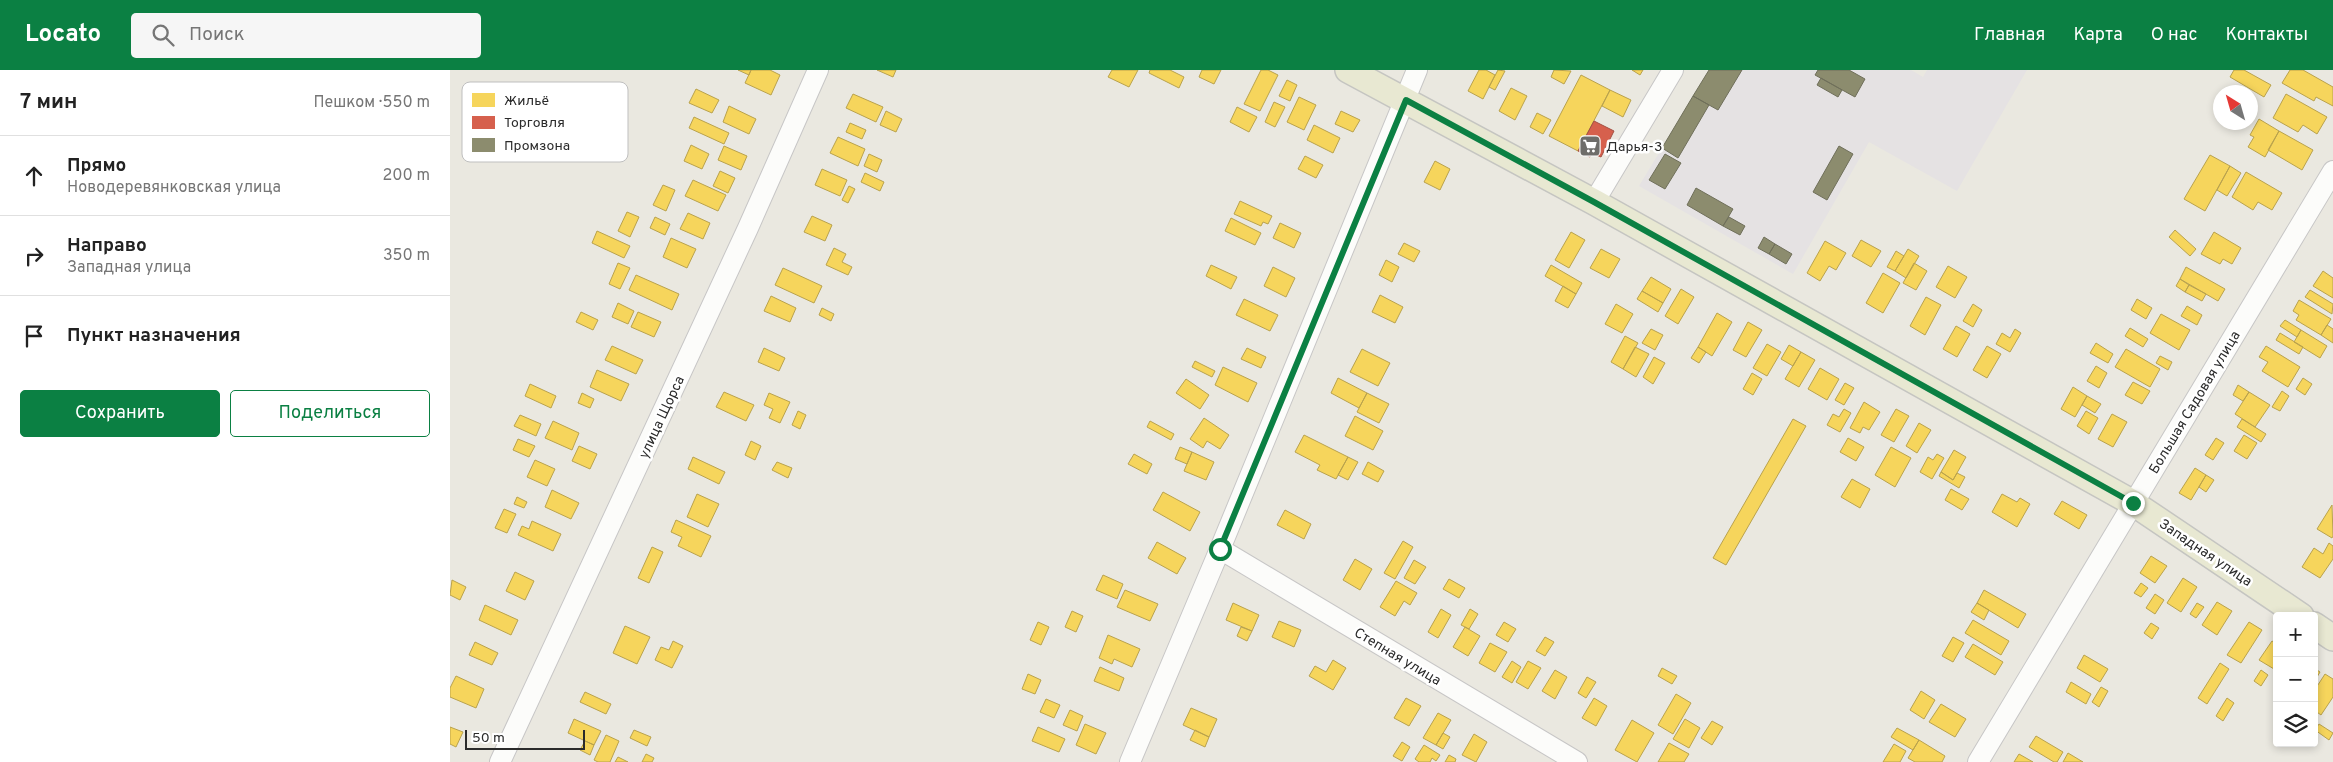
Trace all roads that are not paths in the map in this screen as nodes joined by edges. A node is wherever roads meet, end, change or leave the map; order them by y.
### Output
1 (818, 70) edge
2 (1348, 70) edge
3 (1417, 70) edge
4 (1673, 70) edge
5 (1406, 100) junction
6 (2333, 171) edge
7 (1594, 202) junction
8 (2133, 503) junction
9 (1220, 549) junction
10 (2294, 612) edge
11 (2318, 628) edge
12 (2333, 638) edge
13 (500, 762) edge
14 (1130, 762) edge
15 (1577, 762) edge
16 (1978, 762) edge

1 - 13 street, улица Щорса
2 - 5 main road, Западная улица
3 - 5 street
4 - 7 street
5 - 7 main road, Западная улица
5 - 9 street
6 - 8 street, Большая Садовая улица
7 - 8 main road, Западная улица
8 - 10 main road, Западная улица
8 - 16 street, Большая Садовая улица
9 - 14 street
9 - 15 street, Степная улица
11 - 12 main road

